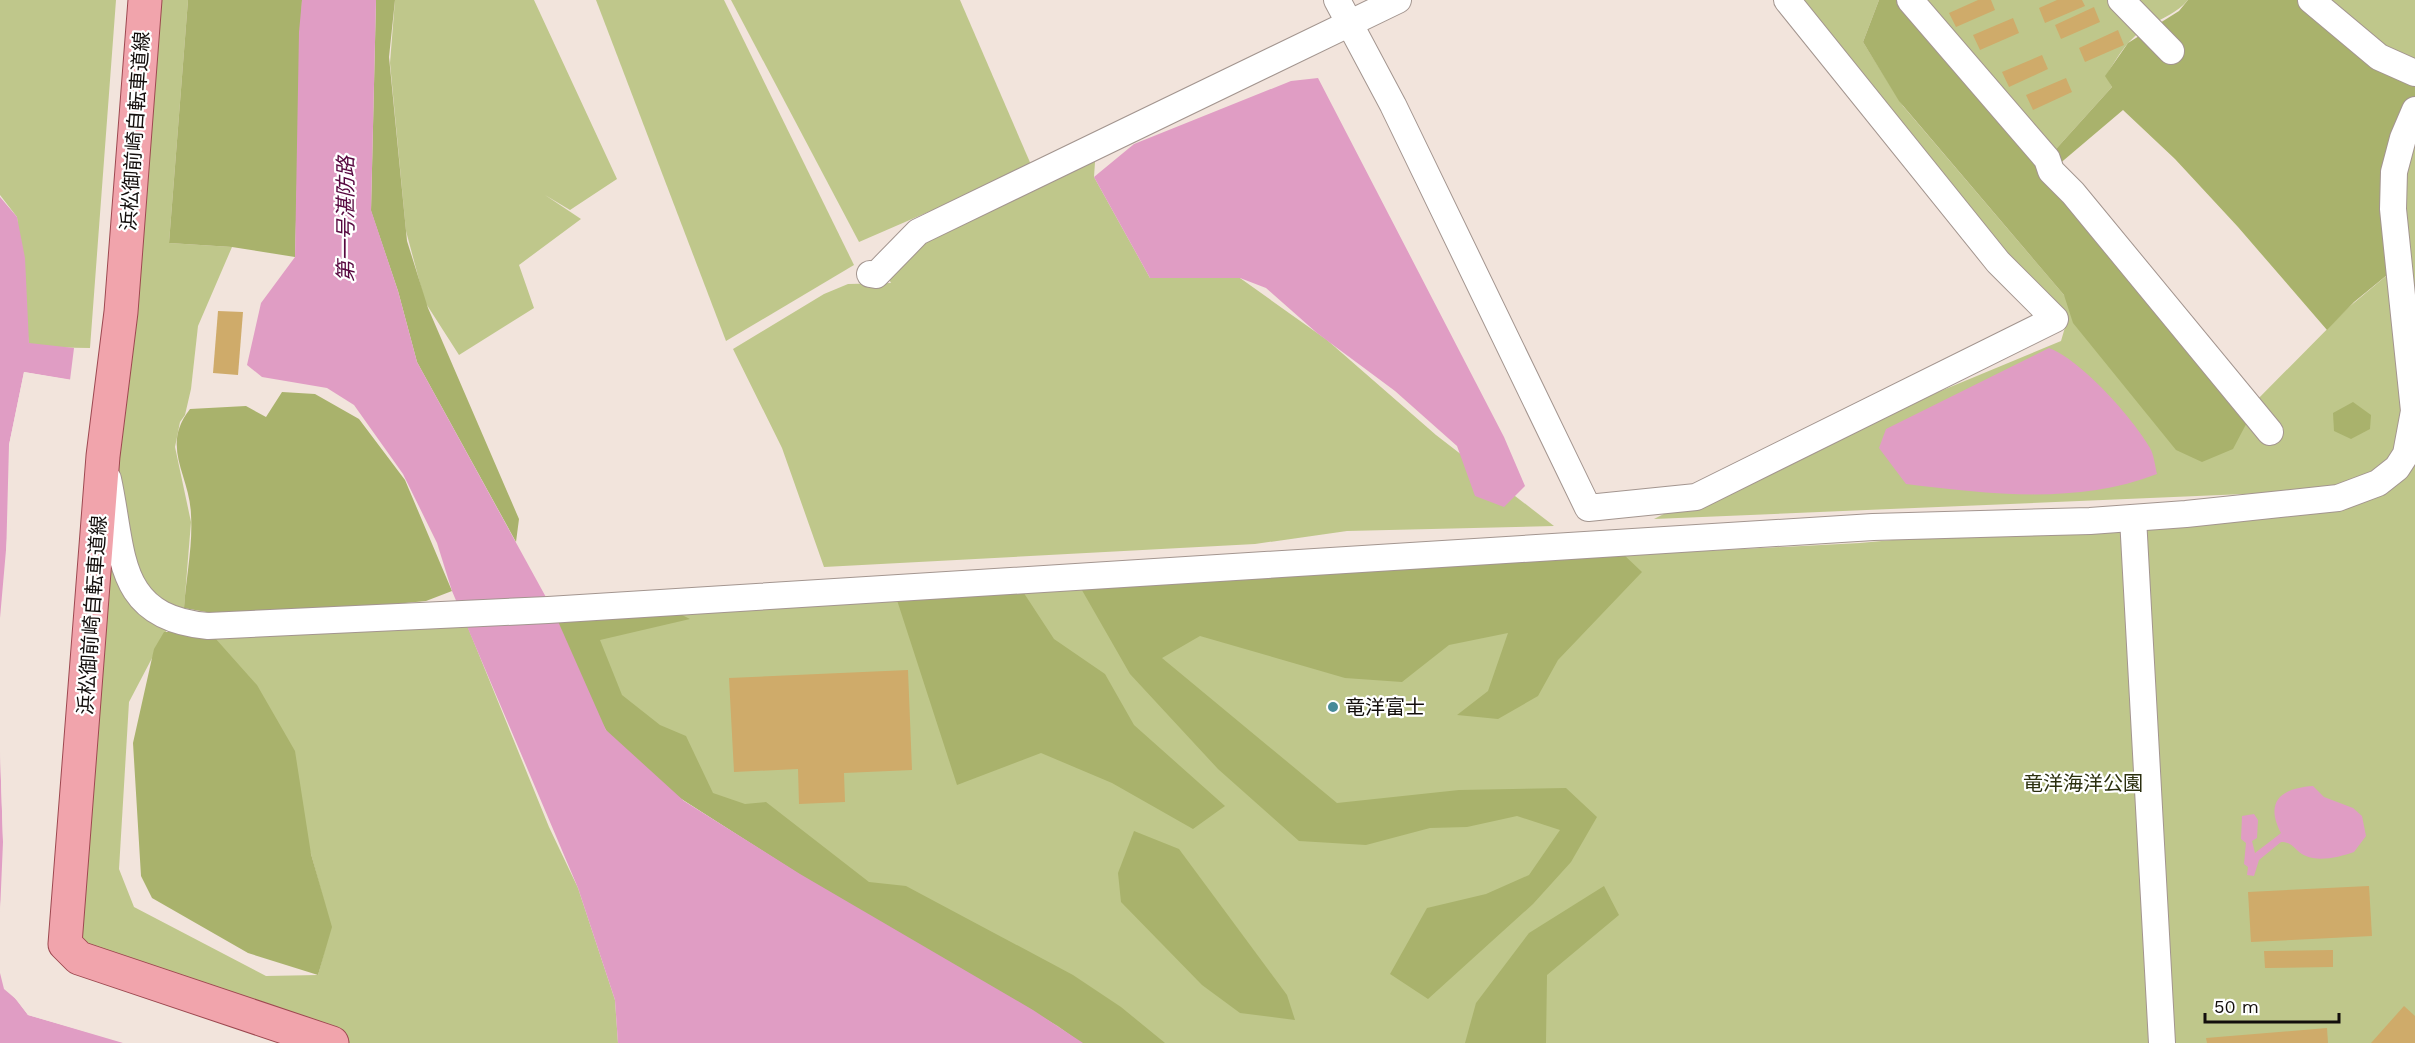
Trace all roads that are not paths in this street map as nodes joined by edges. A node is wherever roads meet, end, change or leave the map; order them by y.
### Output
1 (145, 0) edge
2 (1337, 0) edge
3 (1398, 0) edge
4 (1787, 0) edge
5 (1910, 0) edge
6 (2121, 0) edge
7 (2311, 0) edge
8 (1349, 25) junction
9 (2171, 51) dead end
10 (2415, 73) edge
11 (2415, 110) edge
12 (870, 274) dead end
13 (2270, 432) dead end
14 (103, 456) junction
15 (2133, 518) junction
16 (332, 1043) edge
17 (2162, 1043) edge

1 - 14 main road, 浜松御前崎自転車道線
2 - 8 street
3 - 8 street
4 - 8 street
5 - 13 street
6 - 9 street
7 - 10 street
8 - 12 street
11 - 15 street
14 - 15 street
14 - 16 main road, 浜松御前崎自転車道線
15 - 17 street

